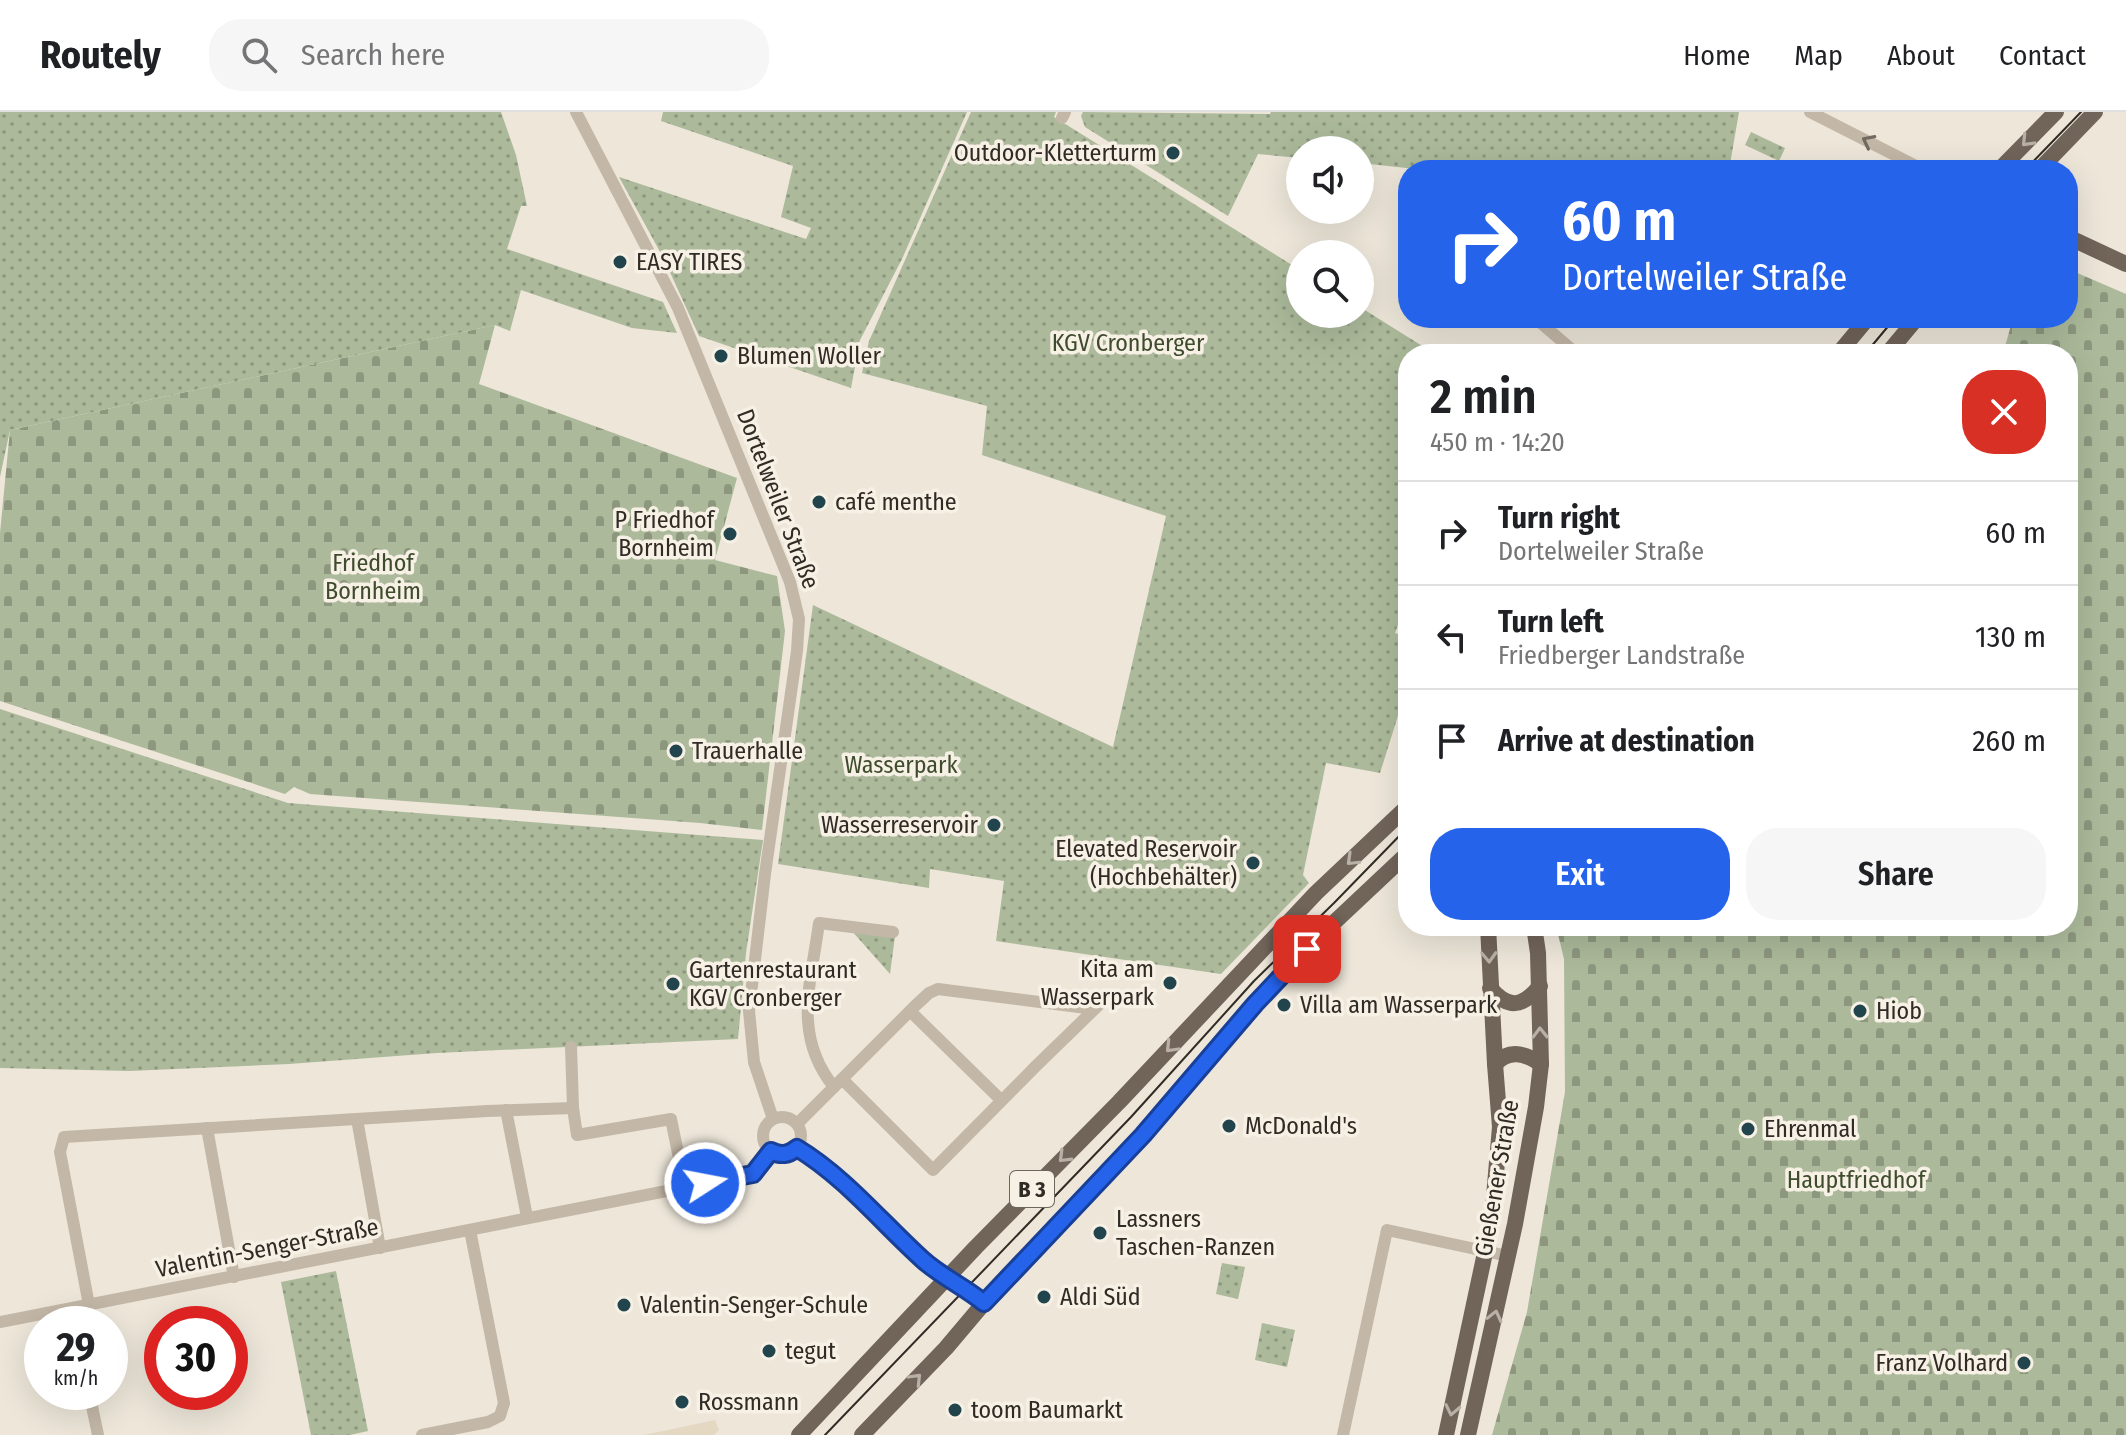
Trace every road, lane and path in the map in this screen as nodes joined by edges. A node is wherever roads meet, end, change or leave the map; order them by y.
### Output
1 (576, 112) edge
2 (1810, 112) edge
3 (2056, 112) edge
4 (2095, 112) edge
5 (1904, 160) edge
6 (2009, 160) edge
7 (2049, 160) edge
8 (2078, 242) edge
9 (2078, 247) edge
10 (2103, 254) junction
11 (2126, 264) edge
12 (1547, 328) edge
13 (1860, 328) edge
14 (1909, 328) edge
15 (1565, 344) edge
16 (1846, 344) edge
17 (1895, 344) edge
18 (1398, 815) edge
19 (1398, 862) edge
20 (893, 932) dead end
21 (1488, 936) edge
22 (1535, 936) edge
23 (1540, 986) junction
24 (1490, 988) junction
25 (1108, 996) dead end
26 (1094, 1009) junction
27 (910, 1011) junction
28 (571, 1047) dead end
29 (1495, 1064) junction
30 (1541, 1064) junction
31 (838, 1083) junction
32 (1001, 1100) junction
33 (573, 1108) junction
34 (506, 1110) junction
35 (357, 1119) junction
36 (773, 1119) junction
37 (797, 1124) junction
38 (207, 1128) junction
39 (797, 1148) junction
40 (771, 1151) junction
41 (685, 1187) junction
42 (527, 1217) junction
43 (470, 1230) junction
44 (380, 1248) junction
45 (1486, 1252) junction
46 (1508, 1256) junction
47 (234, 1277) junction
48 (948, 1278) junction
49 (984, 1303) junction
50 (89, 1305) junction
51 (83, 1306) edge
52 (24, 1317) edge
53 (0, 1322) edge
54 (93, 1410) edge
55 (98, 1435) edge
56 (422, 1435) edge
57 (799, 1435) edge
58 (862, 1435) edge
59 (1343, 1435) edge
60 (1446, 1435) edge
61 (1468, 1435) edge

1 - 36 street, Dortelweiler Straße
5 -> 2 street
3 -> 6 main road
4 - 7 main road
8 - 10 main road
9 - 10 main road
10 - 11 main road
12 - 15 street
13 - 16 main road
14 - 17 main road
18 -> 48 main road, B 3
19 - 49 main road, B 3
20 - 31 street
21 -> 24 main road, Gießener Straße
22 - 23 main road, Gießener Straße
23 - 24 main road
30 -> 23 main road, Gießener Straße
24 - 29 main road, Gießener Straße
25 - 26 street
26 - 27 street
26 - 32 street
27 - 31 street
27 - 32 street
28 - 33 street
29 - 30 main road
29 - 45 main road, Gießener Straße
30 - 46 main road, Gießener Straße
31 - 32 street
31 - 37 street
33 - 34 street
33 - 41 street
34 - 35 street
34 - 42 street
35 - 38 street
35 - 44 street
36 - 37 street
36 - 40 street
37 - 39 street
38 - 47 street
38 - 50 street
39 - 40 street
39 - 48 street
40 - 41 street, Valentin-Senger-Straße
41 - 42 street, Valentin-Senger-Straße
42 - 43 street, Valentin-Senger-Straße
43 - 44 street, Valentin-Senger-Straße
43 - 56 street
44 - 47 street, Valentin-Senger-Straße
45 - 46 street
45 - 59 street
45 -> 60 main road, Gießener Straße
61 -> 46 main road, Gießener Straße
47 - 50 street, Valentin-Senger-Straße
48 - 49 street
48 - 57 main road, B 3
58 -> 49 main road, B 3
50 - 51 street, Valentin-Senger-Straße
52 - 53 street, Valentin-Senger-Straße
54 - 55 street

